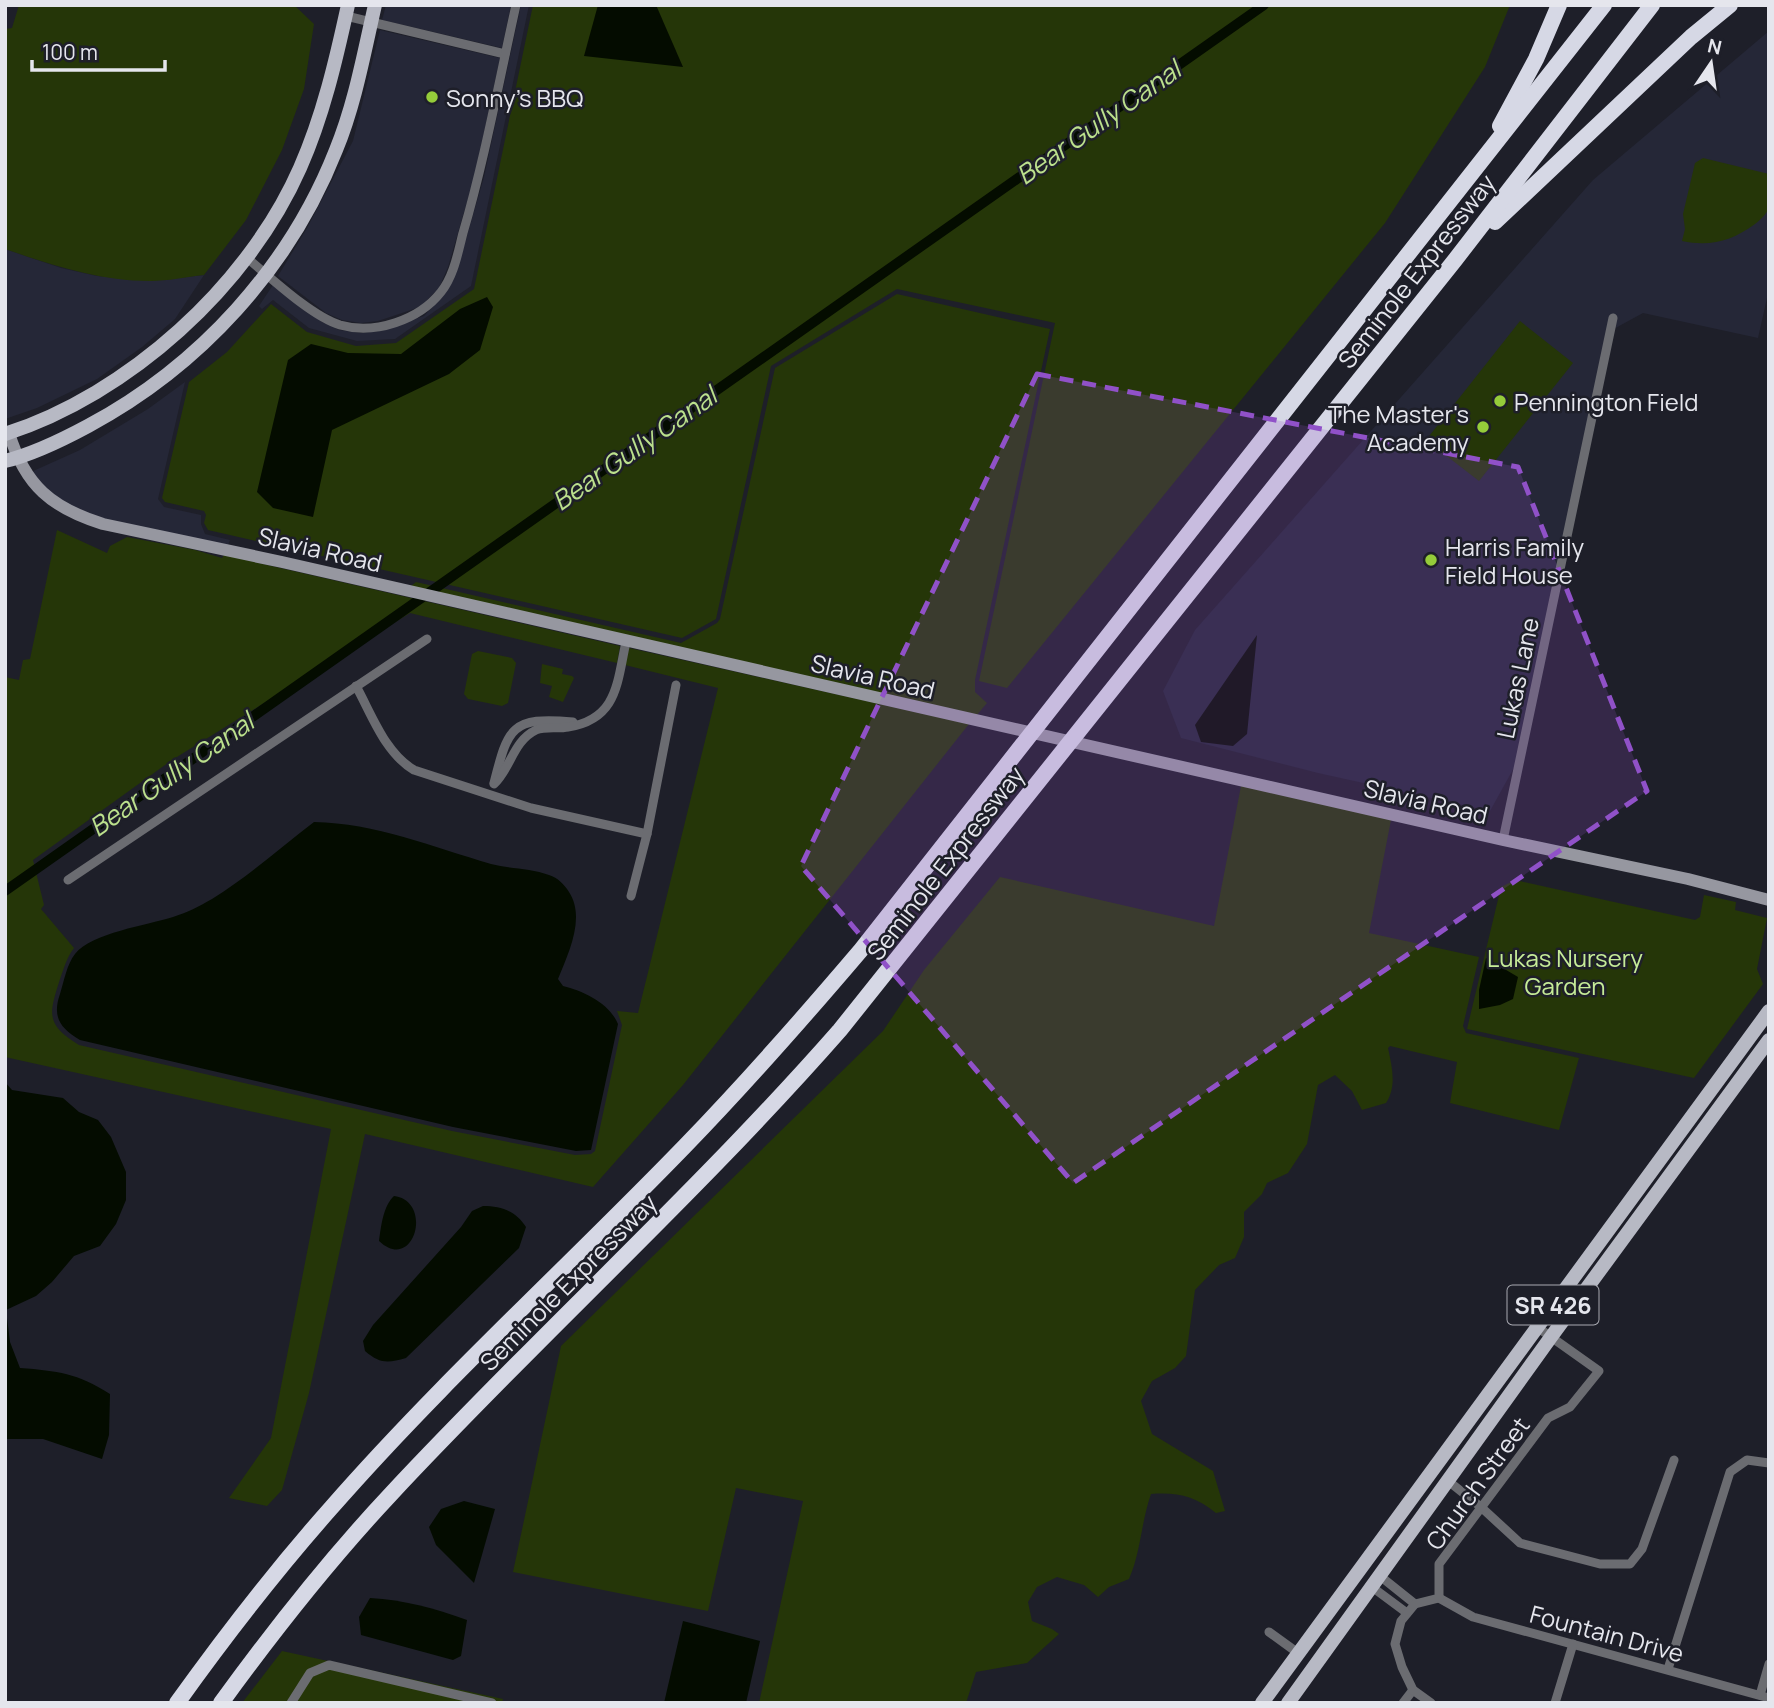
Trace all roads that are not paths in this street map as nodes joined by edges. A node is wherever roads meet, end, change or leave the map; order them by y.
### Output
1 (375, 5) edge
2 (516, 5) edge
3 (1559, 5) edge
4 (1604, 5) edge
5 (1652, 5) edge
6 (1730, 5) edge
7 (347, 11) edge
8 (371, 22) junction
9 (505, 54) junction
10 (1475, 171) junction
11 (246, 257) junction
12 (1455, 260) junction
13 (267, 274) junction
14 (1613, 318) dead end
15 (7, 434) edge
16 (11, 460) edge
17 (427, 639) dead end
18 (626, 642) junction
19 (676, 685) dead end
20 (356, 686) junction
21 (491, 795) junction
22 (647, 834) junction
23 (1503, 841) junction
24 (68, 880) dead end
25 (631, 896) dead end
26 (1769, 900) edge
27 (1769, 1011) edge
28 (1769, 1040) edge
29 (1537, 1327) junction
30 (1551, 1337) junction
31 (1674, 1460) dead end
32 (1769, 1463) edge
33 (1447, 1480) junction
34 (1482, 1508) junction
35 (1376, 1582) junction
36 (1439, 1598) junction
37 (1415, 1604) junction
38 (1407, 1613) junction
39 (1269, 1632) dead end
40 (1573, 1644) junction
41 (1298, 1653) junction
42 (1769, 1664) edge
43 (1668, 1669) junction
44 (1413, 1690) junction
45 (1764, 1696) edge
46 (177, 1703) edge
47 (221, 1703) edge
48 (291, 1703) edge
49 (492, 1703) edge
50 (1262, 1703) edge
51 (1288, 1703) edge
52 (1404, 1703) edge
53 (1431, 1703) edge
54 (1555, 1703) edge

1 - 8 main road
2 - 9 street
3 - 10 highway
4 - 10 highway, Seminole Expressway
5 - 12 highway, Seminole Expressway
6 - 12 highway
7 - 8 street
7 - 11 main road
8 - 9 street
8 - 13 main road
9 - 13 street
10 - 46 highway, Seminole Expressway
11 - 13 street
11 - 15 main road
12 - 47 highway, Seminole Expressway
13 - 16 main road
14 - 23 street, Lukas Lane
15 - 16 street, Slavia Road
16 - 18 street, Slavia Road
17 - 20 street
18 - 21 street
18 - 23 street, Slavia Road
19 - 22 street
20 - 21 street
20 - 24 street
21 - 22 street
22 - 25 street
23 - 26 street, Slavia Road
27 - 29 main road, SR 426
28 - 30 main road, SR 426
29 - 30 street, Church Street
29 - 41 main road, SR 426
30 - 33 main road, SR 426
30 - 34 street, Church Street
31 - 34 street
32 - 43 street
33 - 34 street
33 - 35 main road, SR 426
34 - 36 street, Church Street
35 - 37 street
35 - 38 street
35 - 51 main road, SR 426
36 - 37 street
36 - 40 street, Fountain Drive
37 - 38 street
38 - 44 street
39 - 41 street
40 - 43 street, Fountain Drive
40 - 54 street
41 - 50 main road, SR 426
42 - 45 street
43 - 45 street, Fountain Drive
44 - 52 street
44 - 53 street
48 - 49 street

